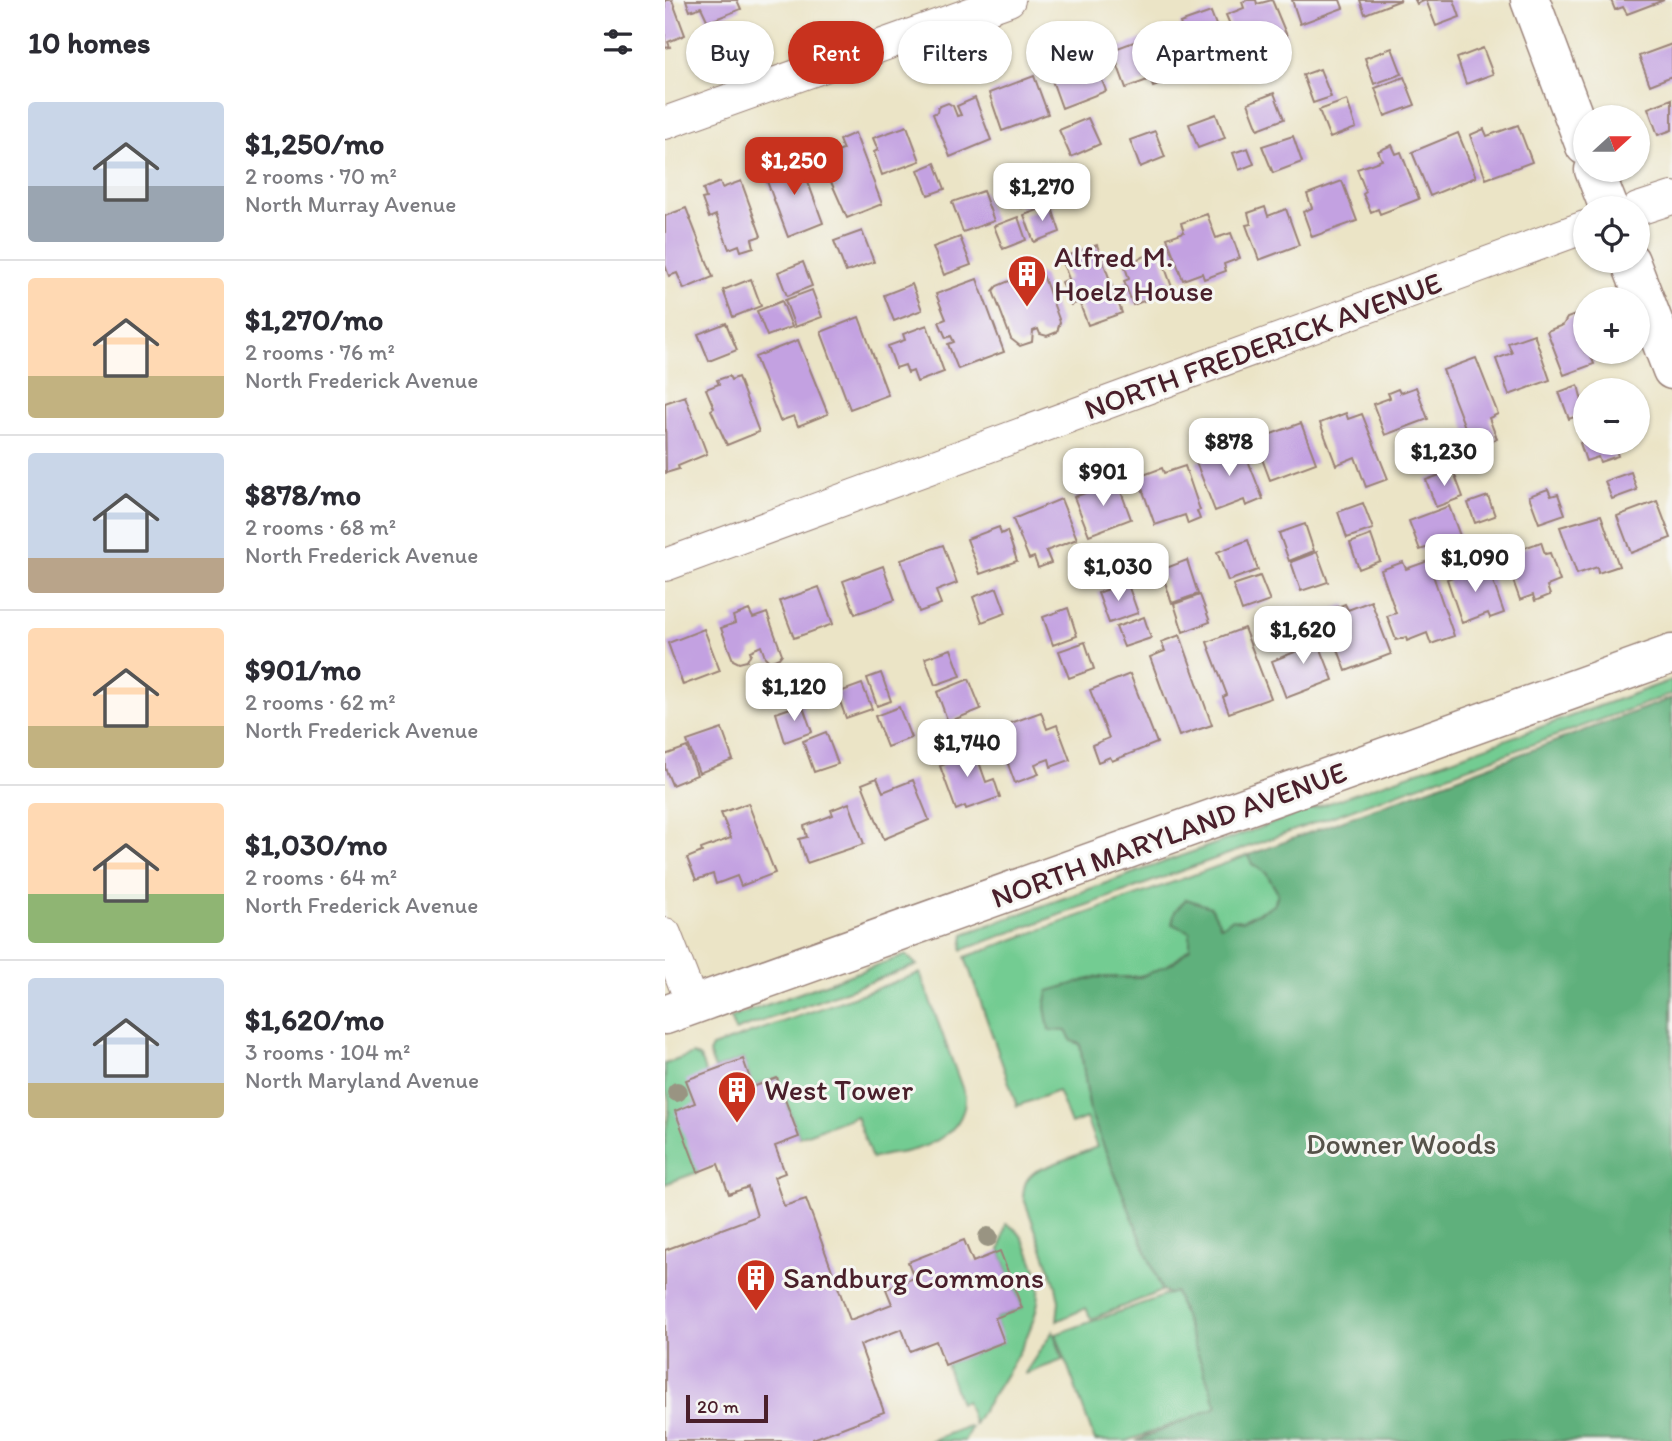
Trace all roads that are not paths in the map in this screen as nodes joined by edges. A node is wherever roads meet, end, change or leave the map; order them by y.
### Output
1 (1009, 0) edge
2 (1529, 0) edge
3 (1573, 115) edge
4 (665, 123) edge
5 (1672, 198) edge
6 (1650, 205) edge
7 (1573, 232) edge
8 (1635, 273) edge
9 (1672, 370) edge
10 (665, 565) edge
11 (1672, 654) edge
12 (665, 934) edge
13 (679, 1010) edge

1 - 4 street
2 - 3 street
5 - 6 street
7 - 10 street, NORTH FREDERICK AVENUE
8 - 9 street
11 - 13 street, NORTH MARYLAND AVENUE
12 - 13 street

